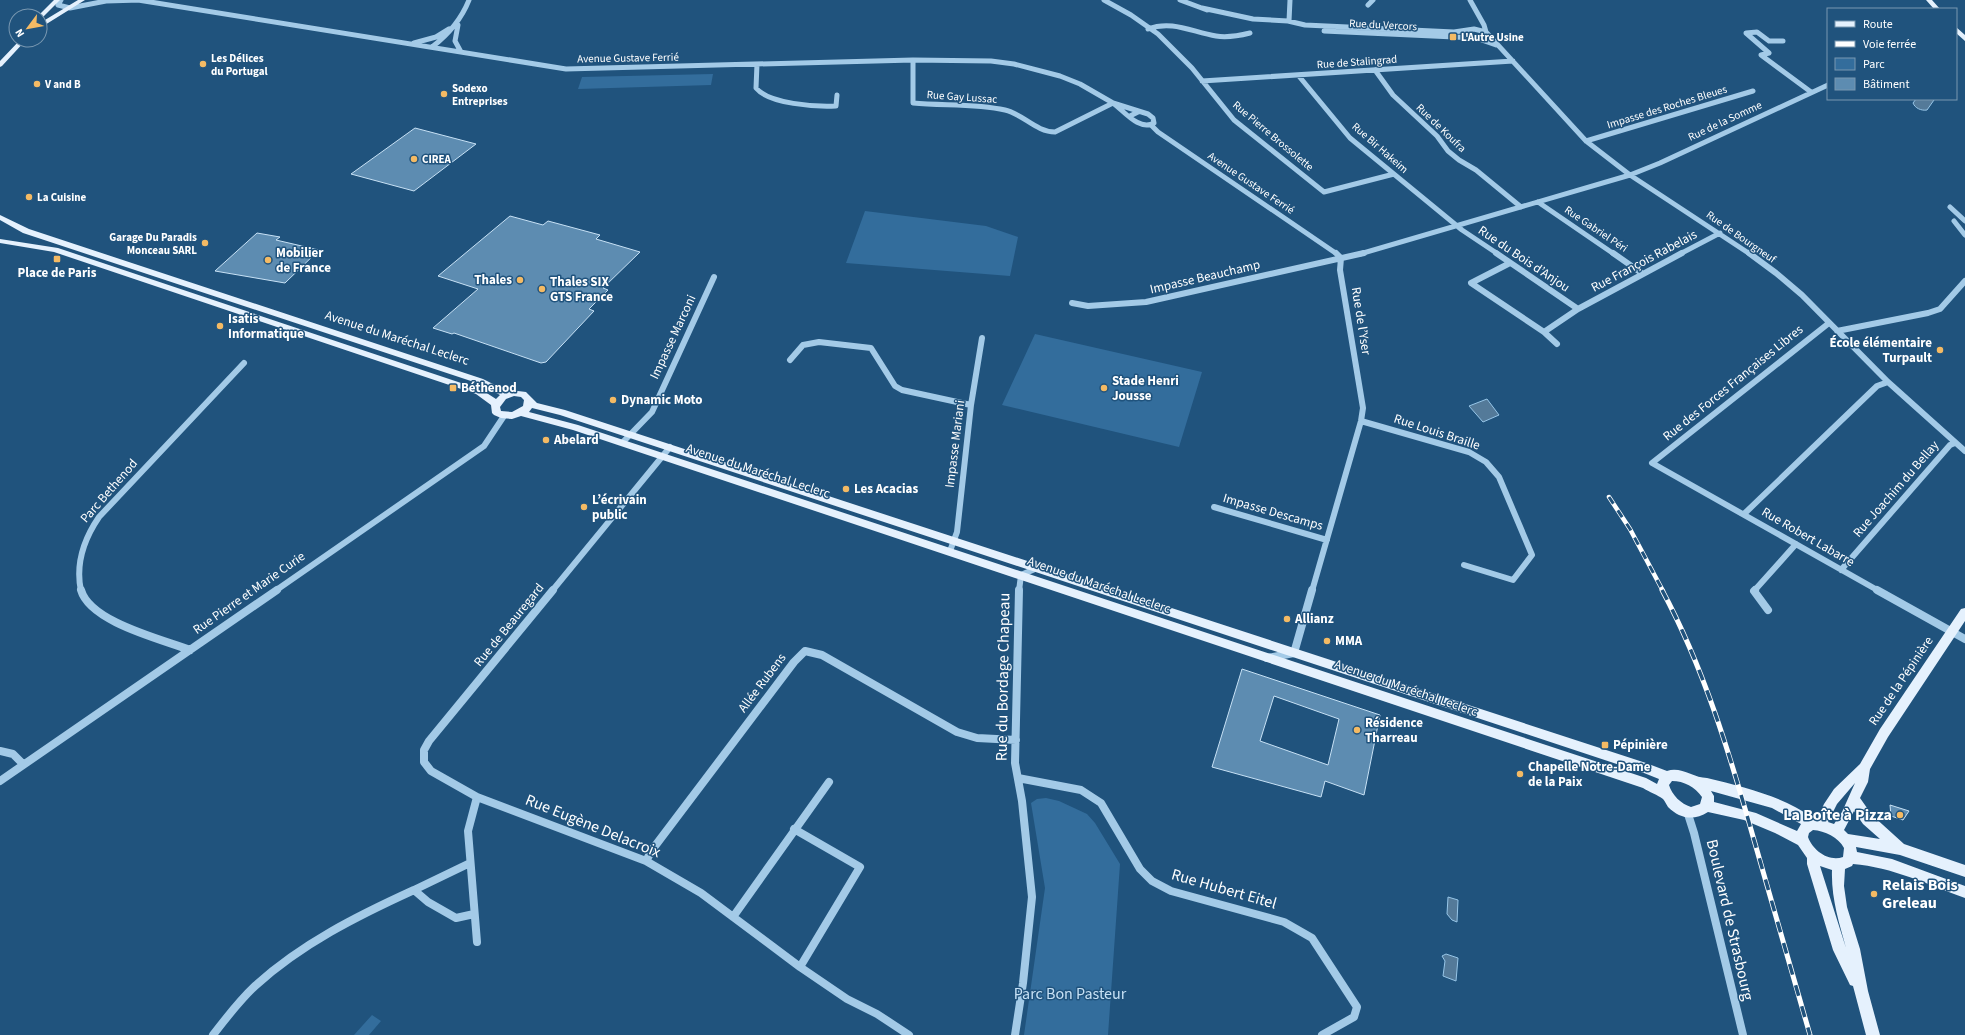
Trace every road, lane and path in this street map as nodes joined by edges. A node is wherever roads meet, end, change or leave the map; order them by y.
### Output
1 (57, 0) edge
2 (60, 0) edge
3 (82, 0) edge
4 (139, 0) edge
5 (469, 0) edge
6 (1104, 0) edge
7 (1180, 0) edge
8 (1290, 0) edge
9 (1373, 0) edge
10 (1470, 0) edge
11 (1929, 0) edge
12 (1368, 5) dead end
13 (70, 8) junction
14 (1936, 8) edge
15 (48, 10) edge
16 (1479, 17) junction
17 (48, 21) edge
18 (1287, 22) junction
19 (458, 24) junction
20 (1148, 28) junction
21 (1470, 29) junction
22 (1957, 31) edge
23 (1250, 33) dead end
24 (1487, 33) junction
25 (1476, 38) junction
26 (1965, 39) edge
27 (1783, 40) dead end
28 (412, 44) junction
29 (432, 47) junction
30 (1500, 47) junction
31 (16, 48) edge
32 (461, 52) junction
33 (912, 60) junction
34 (1513, 61) junction
35 (757, 64) junction
36 (0, 65) edge
37 (1375, 70) junction
38 (1298, 75) junction
39 (1202, 81) junction
40 (1827, 84) edge
41 (1753, 91) dead end
42 (1812, 92) junction
43 (837, 95) dead end
44 (1113, 103) junction
45 (1138, 112) junction
46 (1130, 116) junction
47 (1151, 125) junction
48 (1586, 141) junction
49 (1394, 174) junction
50 (1630, 175) junction
51 (1538, 202) junction
52 (1521, 207) junction
53 (1950, 207) dead end
54 (0, 217) edge
55 (1965, 221) edge
56 (1458, 226) junction
57 (1720, 233) junction
58 (1965, 236) edge
59 (0, 241) edge
60 (1341, 258) junction
61 (1510, 263) junction
62 (1644, 274) junction
63 (714, 278) dead end
64 (1965, 281) edge
65 (1072, 303) dead end
66 (1578, 309) junction
67 (1829, 323) junction
68 (1837, 331) junction
69 (1544, 332) junction
70 (982, 338) dead end
71 (1557, 344) dead end
72 (790, 360) dead end
73 (244, 363) dead end
74 (1888, 382) junction
75 (513, 394) junction
76 (530, 402) junction
77 (496, 404) junction
78 (972, 405) junction
79 (521, 413) junction
80 (504, 416) junction
81 (1361, 421) junction
82 (631, 434) junction
83 (623, 442) junction
84 (1955, 443) junction
85 (670, 447) junction
86 (1965, 451) edge
87 (662, 455) junction
88 (1652, 463) joint
89 (1214, 507) dead end
90 (1744, 514) junction
91 (1327, 540) junction
92 (955, 541) junction
93 (1796, 544) junction
94 (950, 551) junction
95 (1464, 565) dead end
96 (1037, 568) junction
97 (1841, 570) junction
98 (1021, 575) junction
99 (1768, 610) dead end
100 (1965, 612) edge
101 (1952, 632) junction
102 (1965, 640) edge
103 (190, 650) junction
104 (1294, 653) junction
105 (1267, 658) junction
106 (1016, 740) junction
107 (0, 752) edge
108 (24, 764) junction
109 (1864, 768) junction
110 (1667, 777) junction
111 (1018, 778) junction
112 (0, 781) edge
113 (829, 782) dead end
114 (1699, 784) junction
115 (1665, 794) junction
116 (478, 797) junction
117 (1854, 798) junction
118 (1706, 806) junction
119 (1687, 812) junction
120 (1816, 824) junction
121 (794, 829) junction
122 (1840, 835) junction
123 (1803, 841) junction
124 (1900, 849) junction
125 (1814, 856) junction
126 (646, 861) junction
127 (1844, 862) junction
128 (470, 863) junction
129 (1965, 871) edge
130 (414, 890) junction
131 (1965, 892) edge
132 (474, 914) junction
133 (733, 917) junction
134 (477, 942) dead end
135 (800, 967) junction
136 (1861, 992) junction
137 (213, 1035) edge
138 (909, 1035) edge
139 (1016, 1035) edge
140 (1322, 1035) edge
141 (1743, 1035) edge
142 (1873, 1035) edge

1 - 15 main road
2 - 13 street
3 - 13 main road
4 - 13 street, Avenue Gustave Ferrié
4 - 28 street, Avenue Gustave Ferrié
5 - 19 street
6 - 20 street, Rue Pierre Brossolette
7 - 18 street, Rue du Vercors
8 - 18 street
9 - 12 street
10 - 16 street, Rue de Bourgneuf
11 - 14 main road
13 - 17 main road
16 - 21 street
16 - 24 street, Rue de Bourgneuf
18 - 21 street, Rue du Vercors
18 - 25 street, Rue du Vercors
19 - 28 street
19 - 29 street
19 - 32 street
20 - 23 street
20 - 39 street, Rue Pierre Brossolette
21 - 24 street, Rue du Vercors
21 - 25 street
22 - 26 main road
24 - 25 street
24 - 30 street, Rue de Bourgneuf
25 - 30 street, Rue de Bourgneuf
27 - 42 street
28 - 29 street, Avenue Gustave Ferrié
29 - 32 street, Avenue Gustave Ferrié
30 - 34 street, Rue de Bourgneuf
31 - 36 main road
32 - 35 street, Avenue Gustave Ferrié
33 - 35 street, Avenue Gustave Ferrié
33 - 44 street, Avenue Gustave Ferrié
33 - 44 street, Rue Gay Lussac
34 - 37 street, Rue de Stalingrad
34 - 48 street, Rue de Bourgneuf
35 - 43 street
37 - 38 street, Rue de Stalingrad
37 - 52 street, Rue de Koufra
38 - 39 street, Rue de Stalingrad
38 - 49 street, Rue Bir Hakeim
39 - 49 street, Rue Pierre Brossolette
40 - 42 street, Rue de la Somme
41 - 48 street, Impasse des Roches Bleues
42 - 50 street, Rue de la Somme
44 - 45 street, Avenue Gustave Ferrié
44 - 46 street, Avenue Gustave Ferrié
45 - 46 street
45 - 47 street, Avenue Gustave Ferrié
46 - 47 street, Avenue Gustave Ferrié
47 - 60 street, Avenue Gustave Ferrié
48 - 50 street, Rue de Bourgneuf
49 - 56 street, Rue Bir Hakeim
50 - 51 street
50 - 57 street, Rue de Bourgneuf
51 - 52 street
51 - 62 street, Rue Gabriel Péri
52 - 56 street
53 - 55 street
54 - 75 main road, Avenue du Maréchal Leclerc
55 - 58 street
56 - 60 street
56 - 61 street, Rue du Bois d’Anjou
57 - 62 street, Rue François Rabelais
57 - 67 street, Rue de Bourgneuf
59 - 77 main road, Avenue du Maréchal Leclerc
60 - 65 street, Impasse Beauchamp
60 - 81 street, Rue de l’Yser
61 - 66 street, Rue du Bois d’Anjou
61 - 69 street
62 - 66 street, Rue François Rabelais
63 - 82 street, Impasse Marconi
64 - 68 street
66 - 69 street, Rue François Rabelais
67 - 68 street, Rue de Bourgneuf
67 - 88 street, Rue des Forces Françaises Libres
68 - 74 street, Rue de Bourgneuf
69 - 71 street
70 - 78 street, Impasse Mariani
72 - 78 street
73 - 103 street, Parc Bethenod
74 - 84 street, Rue de Bourgneuf
74 - 90 street
75 - 76 main road, Avenue du Maréchal Leclerc
75 - 77 main road
76 - 79 main road
76 - 82 main road, Avenue du Maréchal Leclerc
77 - 80 main road
78 - 92 street, Impasse Mariani
79 - 80 main road
79 - 83 main road, Avenue du Maréchal Leclerc
80 - 103 street, Rue Pierre et Marie Curie
81 - 91 street, Rue de l’Yser
81 - 95 street, Rue Louis Braille
82 - 83 street, Impasse Marconi
82 - 85 main road, Avenue du Maréchal Leclerc
83 - 87 main road, Avenue du Maréchal Leclerc
84 - 86 street, Rue de Bourgneuf
84 - 97 street, Rue Joachim du Bellay
85 - 87 street, Rue de Beauregard
85 - 92 main road, Avenue du Maréchal Leclerc
87 - 94 main road, Avenue du Maréchal Leclerc
87 - 116 street, Rue de Beauregard
88 - 90 street, Rue Robert Labarre
89 - 91 street, Impasse Descamps
90 - 93 street, Rue Robert Labarre
91 - 104 street, Rue de l’Yser
92 - 94 street, Impasse Mariani
92 - 96 main road, Avenue du Maréchal Leclerc
93 - 97 street, Rue Robert Labarre
93 - 99 street
94 - 98 main road, Avenue du Maréchal Leclerc
96 - 98 street, Rue du Bordage Chapeau
96 - 104 main road, Avenue du Maréchal Leclerc
97 - 101 street, Rue Robert Labarre
98 - 105 main road, Avenue du Maréchal Leclerc
98 - 106 street, Rue du Bordage Chapeau
100 - 101 main road, Rue de la Pépinière
101 - 102 street, Rue Robert Labarre
101 - 109 main road, Rue de la Pépinière
103 - 108 street, Rue Pierre et Marie Curie
104 - 105 street
104 - 110 main road, Avenue du Maréchal Leclerc
105 - 115 main road, Avenue du Maréchal Leclerc
106 - 111 street, Rue du Bordage Chapeau
106 - 126 street, Allée Rubens
107 - 108 street
108 - 112 street, Rue Pierre et Marie Curie
109 - 117 main road, Rue de la Pépinière
109 - 120 main road, Rue de la Pépinière
110 - 114 main road, Avenue du Maréchal Leclerc
110 - 115 main road
111 - 139 street, Rue du Bordage Chapeau
111 - 140 street, Rue Hubert Eitel
113 - 121 street
114 - 118 main road
114 - 120 main road, Avenue du Maréchal Leclerc
115 - 119 main road, Avenue du Maréchal Leclerc
116 - 126 street, Rue Eugène Delacroix
116 - 128 street
117 - 122 main road, Rue de la Pépinière
117 - 124 main road
118 - 119 main road
118 - 123 main road
119 - 141 street, Boulevard de Strasbourg
120 - 122 main road
120 - 123 main road
121 - 133 street
121 - 135 street
122 - 124 main road
122 - 127 main road
123 - 125 main road
124 - 129 main road
125 - 127 main road
125 - 136 main road
126 - 133 street, Rue Eugène Delacroix
127 - 131 main road
127 - 136 main road
128 - 130 street
128 - 132 street
130 - 132 street
130 - 137 street
132 - 134 street
133 - 135 street, Rue Eugène Delacroix
135 - 138 street, Rue Eugène Delacroix
136 - 142 main road

